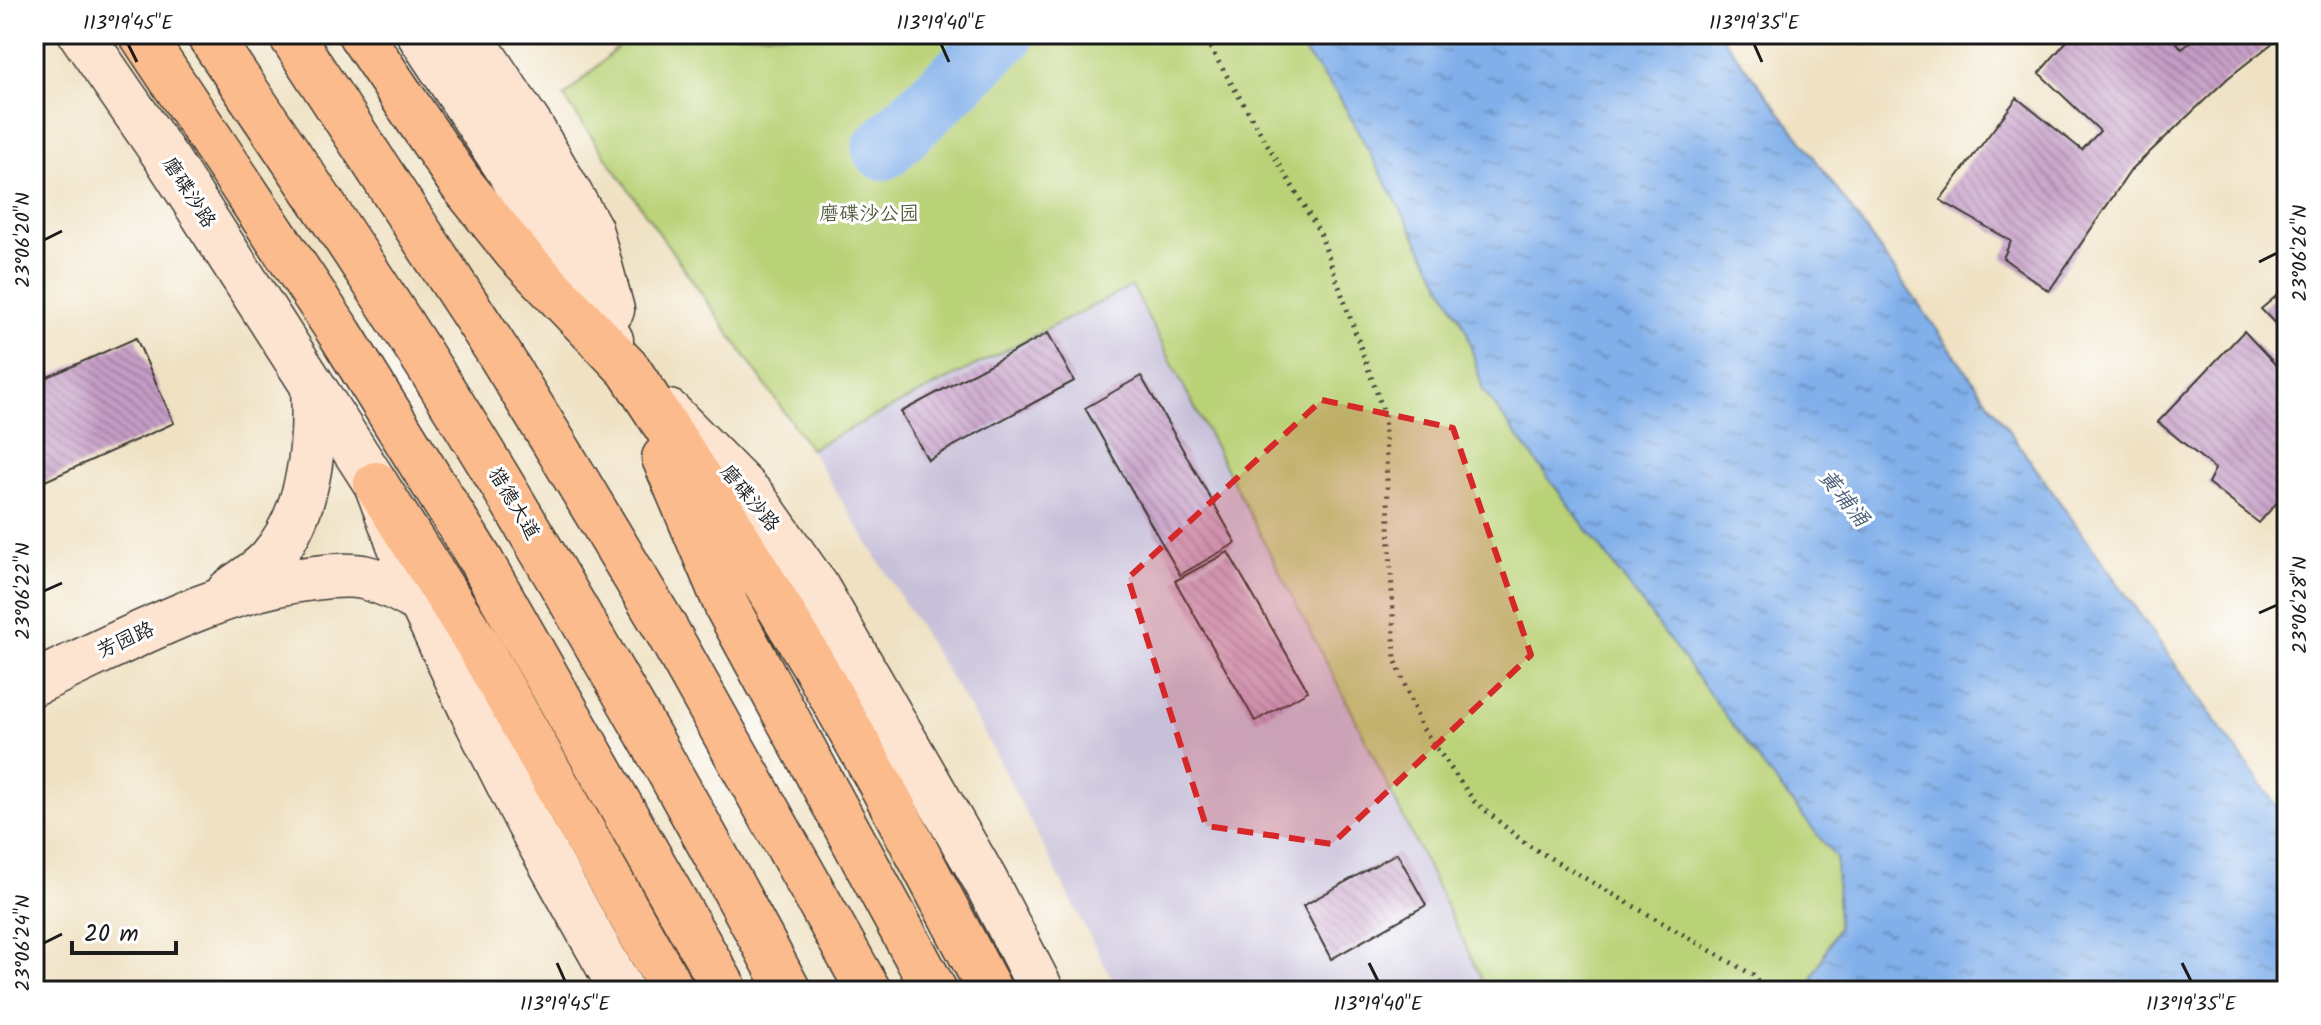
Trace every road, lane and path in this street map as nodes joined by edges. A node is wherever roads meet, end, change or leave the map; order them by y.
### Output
1 (81, 34) edge
2 (141, 34) edge
3 (208, 34) edge
4 (290, 34) edge
5 (360, 34) edge
6 (419, 34) edge
7 (469, 34) edge
8 (1202, 34) edge
9 (629, 370) junction
10 (313, 388) junction
11 (376, 484) junction
12 (218, 600) junction
13 (421, 602) junction
14 (477, 643) junction
15 (34, 683) edge
16 (622, 991) edge
17 (673, 991) edge
18 (726, 991) edge
19 (789, 991) edge
20 (869, 991) edge
21 (935, 991) edge
22 (990, 991) edge
23 (1042, 991) edge
24 (1764, 991) edge

1 - 10 street, 磨碟沙路
2 - 18 highway
3 - 19 highway, 猎德大道
4 - 20 highway
5 - 9 highway
6 - 9 street, 磨碟沙路
7 - 9 street
8 - 24 path
9 - 21 highway
9 - 22 highway
9 - 23 street, 磨碟沙路
10 - 11 street, 磨碟沙路
10 - 12 street
11 - 13 street, 磨碟沙路
11 - 14 highway
12 - 13 street
12 - 15 street, 芳园路
13 - 14 street
13 - 16 street, 磨碟沙路
14 - 17 highway

